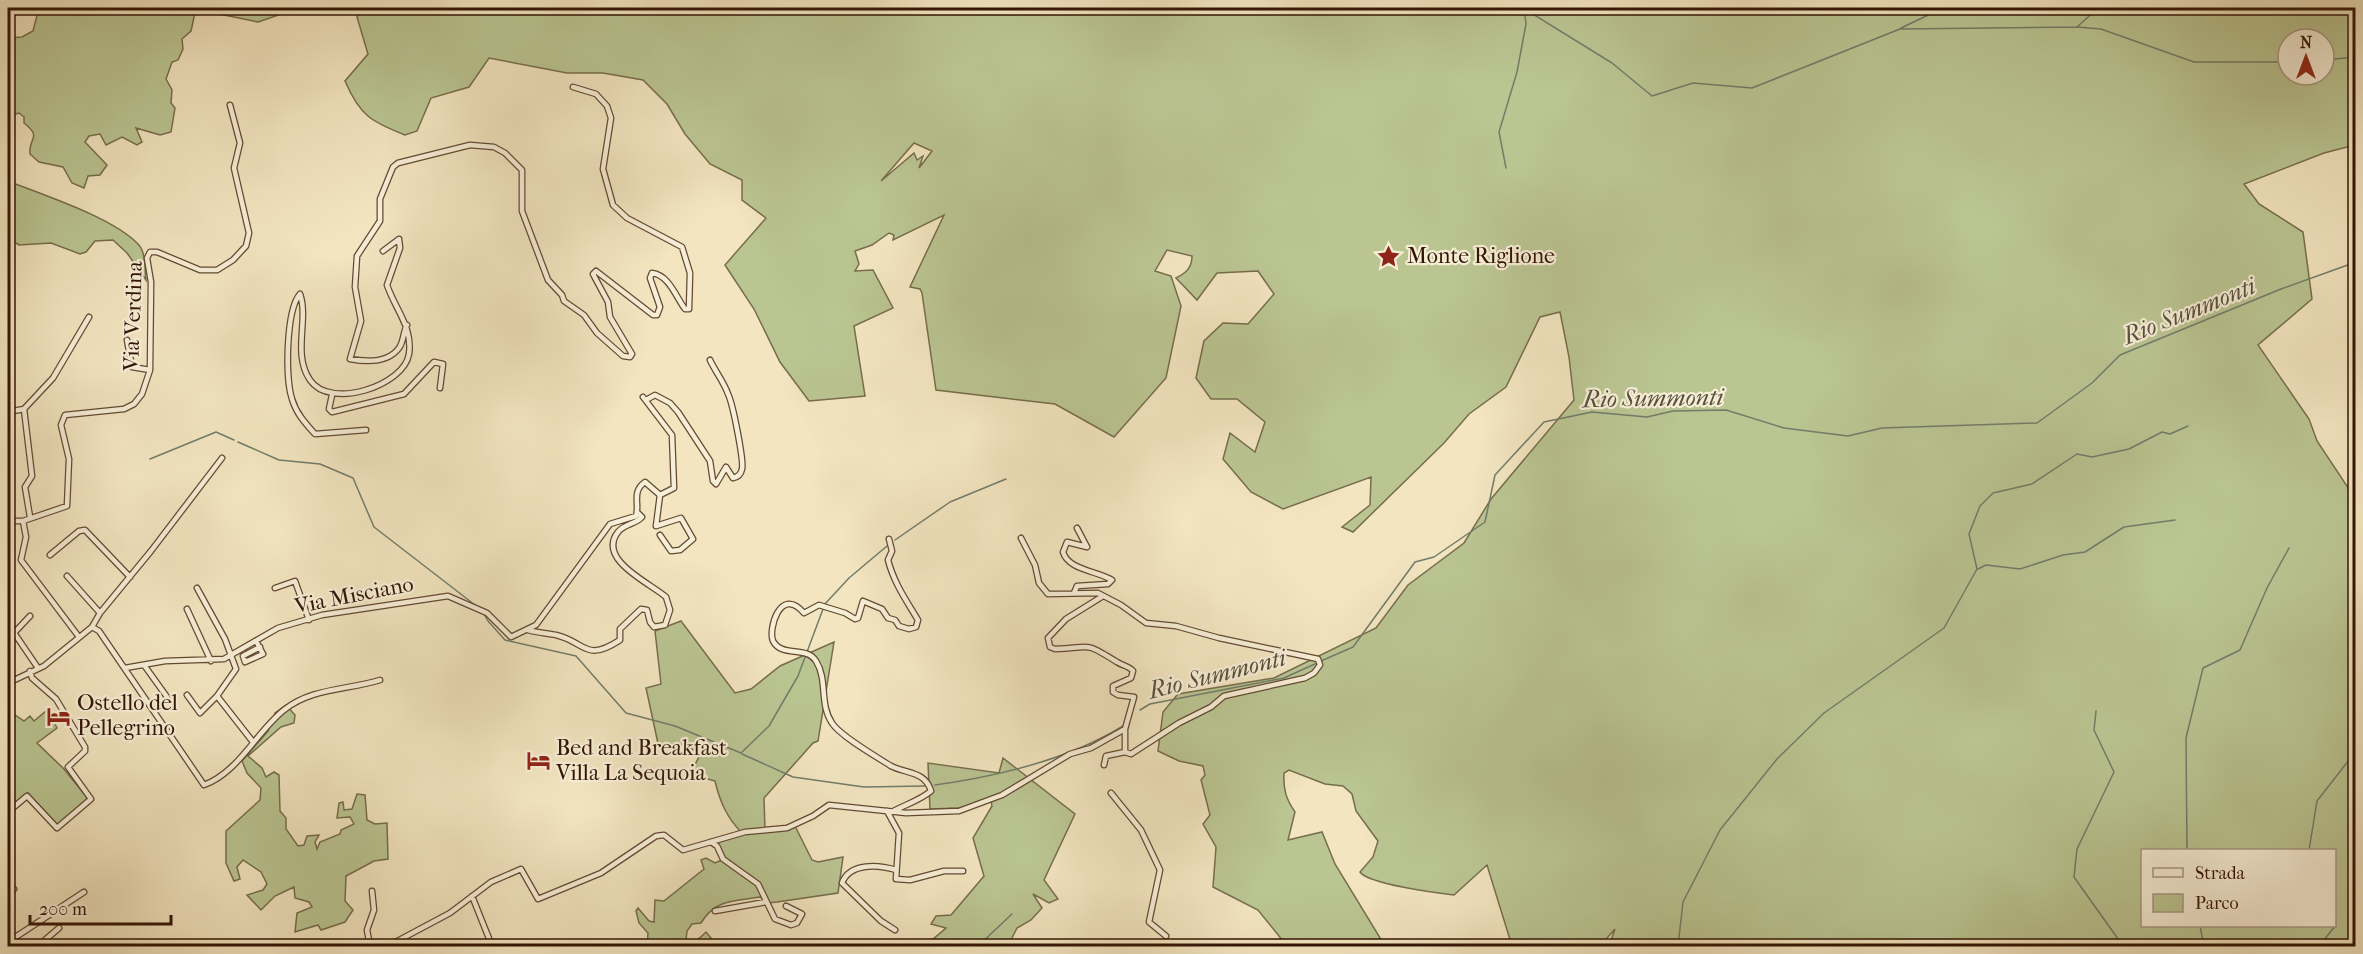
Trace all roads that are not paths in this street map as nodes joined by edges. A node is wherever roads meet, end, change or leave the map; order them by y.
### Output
1 (573, 87) dead end
2 (230, 105) dead end
3 (383, 251) dead end
4 (89, 317) dead end
5 (407, 325) junction
6 (127, 340) dead end
7 (710, 360) dead end
8 (150, 370) junction
9 (440, 388) dead end
10 (332, 395) junction
11 (24, 408) junction
12 (8, 412) edge
13 (366, 430) dead end
14 (222, 458) dead end
15 (660, 495) junction
16 (638, 513) junction
17 (30, 517) junction
18 (8, 521) edge
19 (23, 521) junction
20 (1077, 528) dead end
21 (660, 535) dead end
22 (1021, 538) dead end
23 (889, 539) dead end
24 (50, 555) dead end
25 (67, 576) dead end
26 (130, 577) junction
27 (197, 588) dead end
28 (275, 588) dead end
29 (1074, 593) junction
30 (1103, 596) junction
31 (187, 609) dead end
32 (100, 613) junction
33 (30, 616) dead end
34 (309, 620) junction
35 (8, 624) edge
36 (92, 627) junction
37 (528, 630) junction
38 (14, 633) junction
39 (79, 637) junction
40 (256, 641) junction
41 (260, 647) dead end
42 (232, 655) junction
43 (211, 661) junction
44 (144, 665) junction
45 (38, 668) junction
46 (125, 668) junction
47 (30, 671) junction
48 (380, 680) dead end
49 (8, 683) edge
50 (187, 695) dead end
51 (217, 696) junction
52 (167, 697) dead end
53 (1125, 729) junction
54 (253, 742) junction
55 (1125, 752) junction
56 (1104, 765) dead end
57 (1112, 793) dead end
58 (889, 811) junction
59 (8, 814) edge
60 (8, 824) edge
61 (711, 842) junction
62 (896, 870) junction
63 (963, 871) dead end
64 (14, 889) dead end
65 (372, 891) dead end
66 (84, 892) dead end
67 (8, 894) edge
68 (472, 896) junction
69 (766, 902) junction
70 (786, 906) dead end
71 (715, 911) dead end
72 (59, 928) dead end
73 (895, 930) dead end
74 (1166, 936) dead end
75 (8, 942) edge
76 (38, 946) edge
77 (369, 946) edge
78 (388, 946) edge
79 (492, 946) edge

1 - 5 street
2 - 8 street, Via Verdina
3 - 5 street
4 - 11 street
5 - 10 street
6 - 8 street
7 - 15 street
8 - 17 street, Via Verdina
9 - 10 street
10 - 13 street
11 - 12 street
11 - 17 street
14 - 26 street
15 - 16 street
15 - 21 street
16 - 37 street
16 - 37 street, Via Misciano
17 - 19 street, Via Verdina
18 - 19 street, Via Verdina
19 - 39 street
20 - 29 street
22 - 29 street
23 - 58 street
24 - 26 street
25 - 32 street
26 - 32 street
27 - 42 street
28 - 34 street
29 - 30 street
30 - 53 street
30 - 55 street
31 - 43 street
32 - 36 street
33 - 38 street
34 - 37 street, Via Misciano
34 - 40 street, Via Misciano
35 - 38 street
36 - 39 street
36 - 46 street
38 - 45 street
39 - 45 street
40 - 41 street
40 - 42 street, Via Misciano
42 - 43 street, Via Misciano
42 - 51 street
43 - 44 street, Via Misciano
44 - 46 street, Via Misciano
44 - 52 street
45 - 47 street
46 - 54 street
47 - 49 street
47 - 59 street
48 - 54 street
50 - 51 street
51 - 54 street
53 - 55 street
53 - 58 street
55 - 56 street
57 - 74 street
58 - 61 street
58 - 62 street
59 - 60 street
61 - 68 street
61 - 69 street
62 - 63 street
62 - 73 street
64 - 67 street
65 - 77 street
66 - 75 street
68 - 78 street
68 - 79 street
69 - 70 street
69 - 71 street
72 - 76 street

